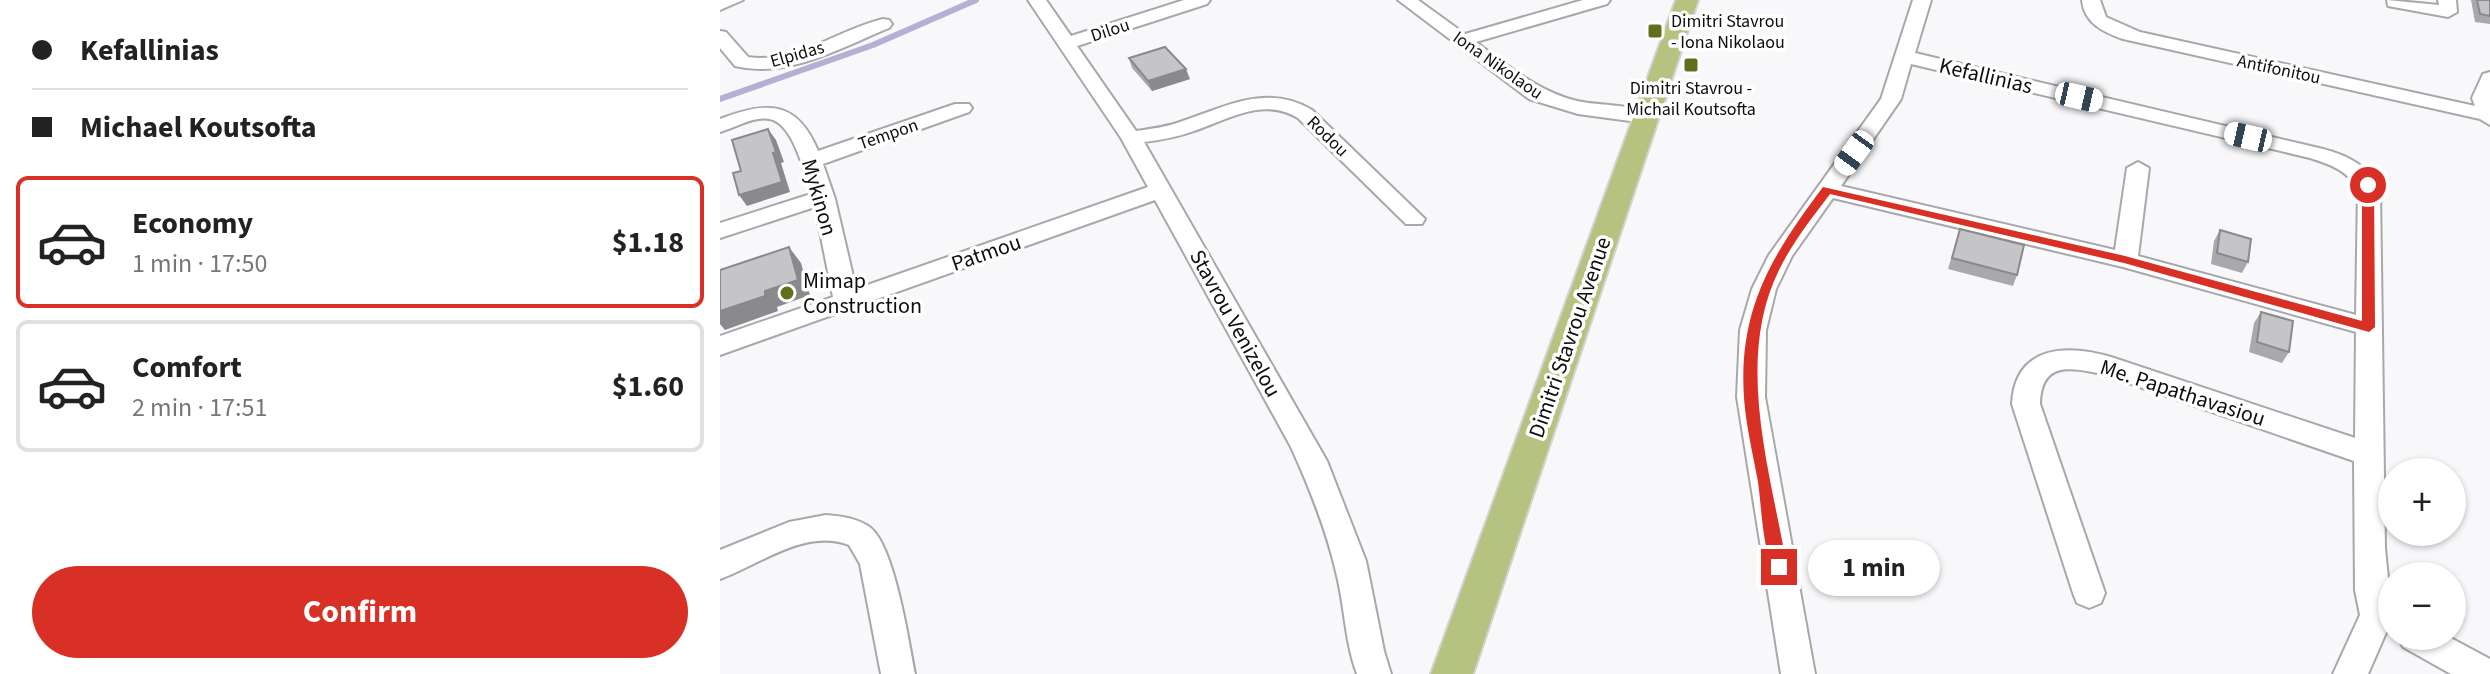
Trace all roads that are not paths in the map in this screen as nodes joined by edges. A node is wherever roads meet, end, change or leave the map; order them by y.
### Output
1 (734, 0) edge
2 (1037, 0) edge
3 (1407, 0) edge
4 (1601, 0) edge
5 (1687, 0) edge
6 (1922, 0) edge
7 (2091, 0) edge
8 (2447, 0) edge
9 (1192, 1) edge
10 (2394, 2) dead end
11 (720, 5) edge
12 (883, 24) dead end
13 (720, 36) edge
14 (1462, 41) junction
15 (1065, 44) junction
16 (1906, 57) junction
17 (2490, 78) edge
18 (962, 108) dead end
19 (2488, 116) edge
20 (1645, 117) junction
21 (720, 126) edge
22 (1131, 138) junction
23 (814, 160) junction
24 (2138, 168) dead end
25 (1161, 190) junction
26 (1827, 190) junction
27 (823, 197) junction
28 (1414, 219) dead end
29 (720, 231) edge
30 (2125, 260) junction
31 (846, 301) junction
32 (2369, 327) junction
33 (720, 346) edge
34 (2371, 455) junction
35 (720, 565) edge
36 (2089, 593) dead end
37 (2378, 604) edge
38 (2378, 630) edge
39 (2440, 650) edge
40 (898, 674) edge
41 (1374, 674) edge
42 (1452, 674) edge
43 (1798, 674) edge
44 (2350, 674) edge
45 (2484, 674) edge

1 - 11 street
2 - 15 street, Stavrou Venizelou
3 - 14 street, Iona Nikolaou
4 - 14 street
5 - 20 main road, Dimitri Stavrou Avenue
6 - 16 street
7 - 19 street, Antifonitou
8 - 10 street
9 - 15 street, Dilou
12 - 13 street, Elpidas
14 - 20 street, Iona Nikolaou
15 - 22 street, Stavrou Venizelou
16 - 26 street
16 - 32 street, Kefallinias
17 - 19 street
18 - 23 street, Tempon
20 - 42 main road, Dimitri Stavrou Avenue
21 - 23 street, Mykinon
22 - 25 street, Stavrou Venizelou
22 - 28 street, Rodou
23 - 27 street, Mykinon
24 - 30 street
25 - 31 street, Patmou
25 - 41 street, Stavrou Venizelou
26 - 30 street
26 - 43 street
27 - 29 street
27 - 31 street, Mykinon
30 - 32 street
31 - 33 street, Patmou
32 - 34 street, Kefallinias
34 - 36 street, Me. Papathavasiou
34 - 37 street, Kefallinias
35 - 40 street
38 - 44 street, Kefallinias
39 - 45 street

